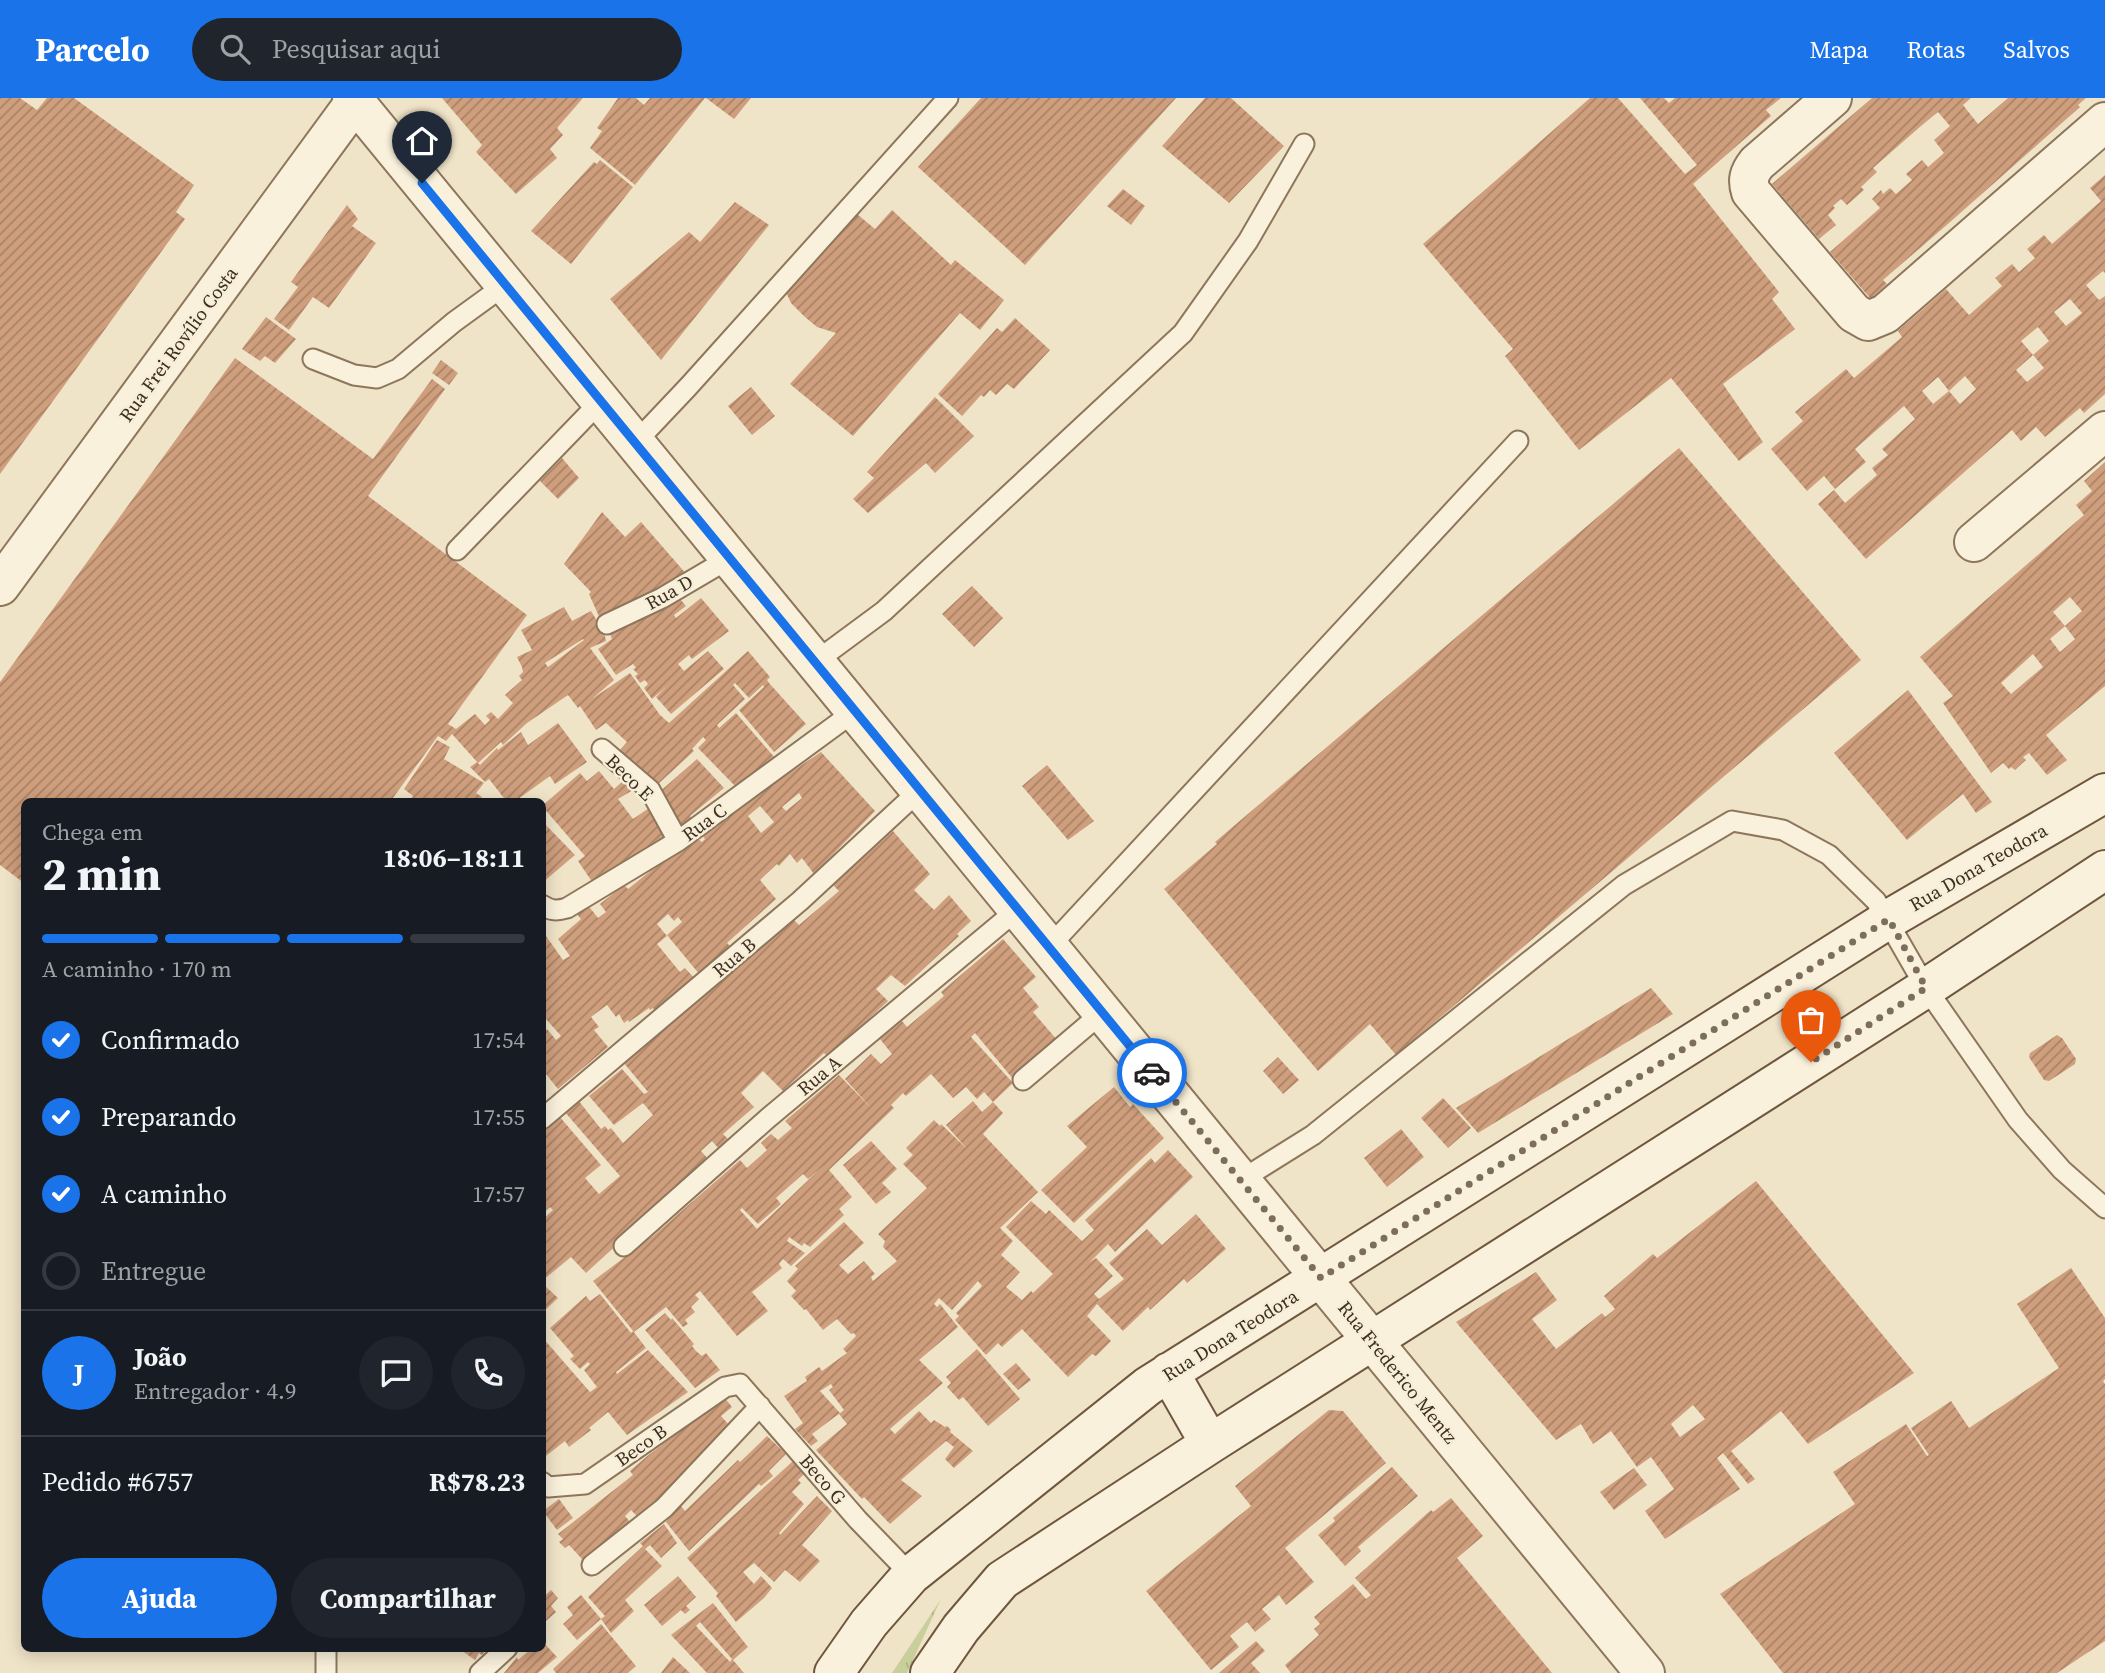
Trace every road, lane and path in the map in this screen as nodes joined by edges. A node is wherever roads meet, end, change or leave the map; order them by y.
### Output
1 (948, 98) edge
2 (1832, 98) edge
3 (353, 100) edge
4 (2105, 122) edge
5 (1304, 145) dead end
6 (505, 285) junction
7 (313, 359) dead end
8 (601, 401) junction
9 (2105, 431) edge
10 (1518, 442) dead end
11 (635, 443) junction
12 (1974, 542) dead end
13 (457, 550) dead end
14 (730, 558) junction
15 (0, 586) edge
16 (607, 624) dead end
17 (815, 662) junction
18 (855, 711) junction
19 (602, 749) dead end
20 (920, 790) junction
21 (2105, 793) edge
22 (678, 841) junction
23 (2105, 870) edge
24 (546, 908) edge
25 (1018, 909) junction
26 (1889, 919) junction
27 (1049, 947) junction
28 (1926, 988) junction
29 (1103, 1012) junction
30 (1023, 1080) dead end
31 (546, 1116) edge
32 (1241, 1180) junction
33 (2105, 1208) edge
34 (624, 1246) dead end
35 (1321, 1278) junction
36 (1372, 1340) junction
37 (1169, 1372) junction
38 (735, 1384) joint
39 (760, 1406) junction
40 (1210, 1444) junction
41 (546, 1485) edge
42 (592, 1565) dead end
43 (911, 1575) junction
44 (326, 1652) edge
45 (504, 1652) edge
46 (326, 1673) edge
47 (480, 1673) edge
48 (834, 1673) edge
49 (930, 1673) edge
50 (1645, 1673) edge

1 - 11 lane
2 - 4 street
3 - 6 street, Rua Frederico Mentz
3 - 15 street, Rua Frei Rovílio Costa
5 - 17 lane
6 - 7 lane
6 - 8 street, Rua Frederico Mentz
8 - 11 street, Rua Frederico Mentz
8 - 13 lane
9 - 12 street
10 - 27 lane
11 - 14 street, Rua Frederico Mentz
14 - 16 lane, Rua D
14 - 17 street, Rua Frederico Mentz
17 - 18 street, Rua Frederico Mentz
18 - 20 street, Rua Frederico Mentz
18 - 22 lane, Rua C
19 - 22 lane, Beco E
20 - 25 street, Rua Frederico Mentz
20 - 31 lane, Rua B
21 - 26 street, Rua Dona Teodora
22 - 24 lane, Rua C
23 - 28 street
25 - 27 street, Rua Frederico Mentz
25 - 34 lane, Rua A
26 - 28 lane
26 - 32 lane
26 - 35 street, Rua Dona Teodora
27 - 29 street, Rua Frederico Mentz
28 - 33 lane
28 - 36 street
29 - 30 lane
29 - 32 street, Rua Frederico Mentz
32 - 35 street, Rua Frederico Mentz
35 - 36 street, Rua Frederico Mentz
35 - 37 street, Rua Dona Teodora
36 - 40 street
36 - 50 street, Rua Frederico Mentz
37 - 40 street
37 - 43 street, Rua Dona Teodora
38 - 39 lane, Beco G
38 - 41 lane, Beco B
39 - 42 lane
39 - 43 lane, Beco G
40 - 49 street
43 - 48 street, Rua Dona Teodora
44 - 46 lane
45 - 47 lane

